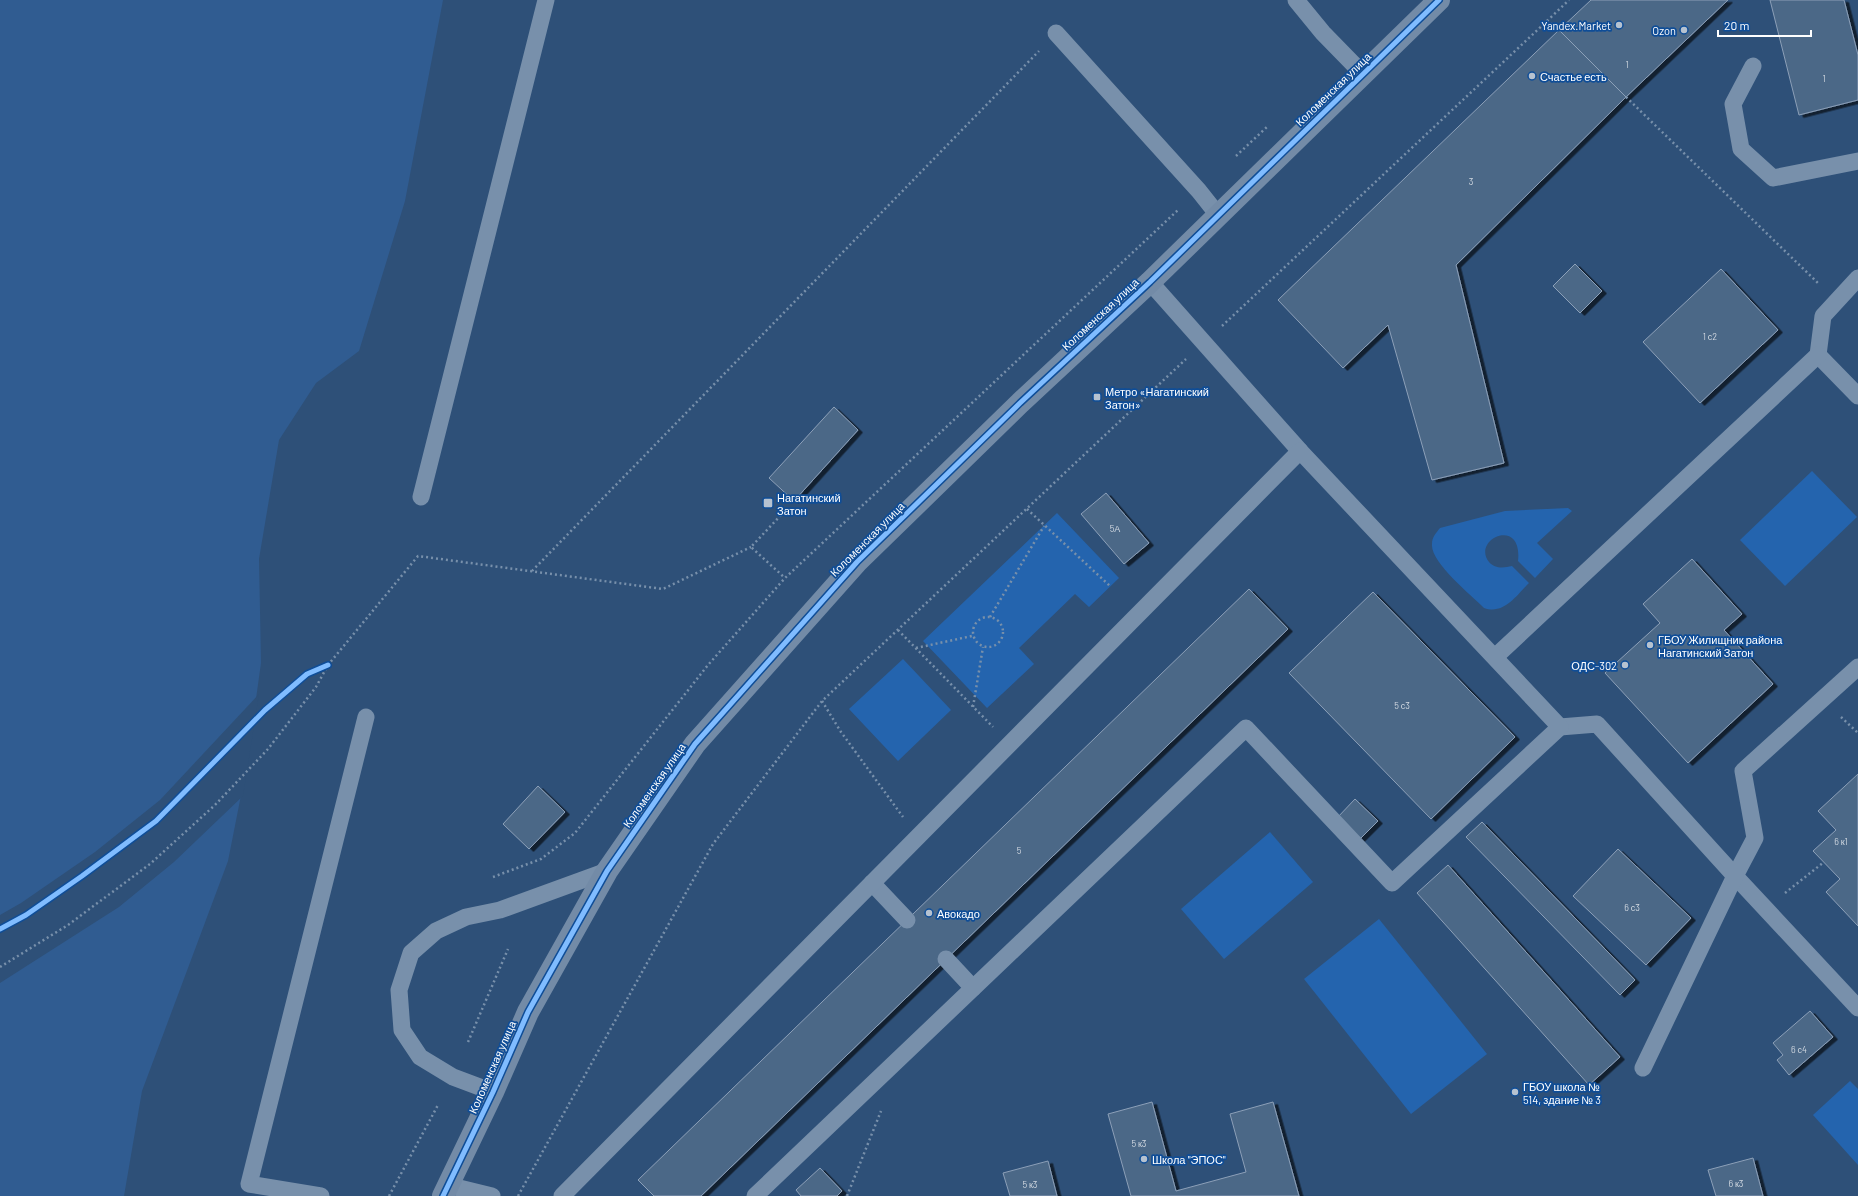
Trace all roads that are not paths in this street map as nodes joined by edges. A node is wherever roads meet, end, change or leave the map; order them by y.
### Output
1 (546, 0) edge
2 (1296, 0) edge
3 (1439, 0) edge
4 (1056, 33) road end
5 (1753, 66) dead end
6 (1363, 74) junction
7 (1858, 160) edge
8 (1218, 215) junction
9 (1858, 278) edge
10 (1150, 282) junction
11 (1818, 355) junction
12 (1858, 396) edge
13 (1300, 451) junction
14 (421, 497) dead end
15 (1495, 657) junction
16 (1858, 667) edge
17 (366, 717) dead end
18 (1560, 727) junction
19 (607, 871) junction
20 (1735, 876) junction
21 (872, 883) junction
22 (907, 920) dead end
23 (946, 960) dead end
24 (973, 988) junction
25 (1858, 1008) edge
26 (1643, 1068) dead end
27 (493, 1092) junction
28 (445, 1191) edge
29 (321, 1196) edge
30 (492, 1196) edge
31 (562, 1196) edge
32 (755, 1196) edge

1 - 14 lane
2 - 6 lane
3 - 6 street, Коломенская улица
4 - 8 lane
5 - 7 lane
6 - 8 street, Коломенская улица
8 - 10 street, Коломенская улица
9 - 11 lane
10 - 13 lane
10 - 19 street, Коломенская улица
11 - 12 lane
11 - 15 lane
13 - 15 lane
13 - 21 lane
15 - 18 lane
16 - 20 lane
17 - 29 lane
18 - 20 lane
18 - 24 lane
19 - 27 street, Коломенская улица
19 - 27 lane
20 - 25 lane
20 - 26 lane
21 - 22 lane
21 - 31 lane
23 - 24 lane
24 - 32 lane
27 - 28 street, Коломенская улица
28 - 30 lane

